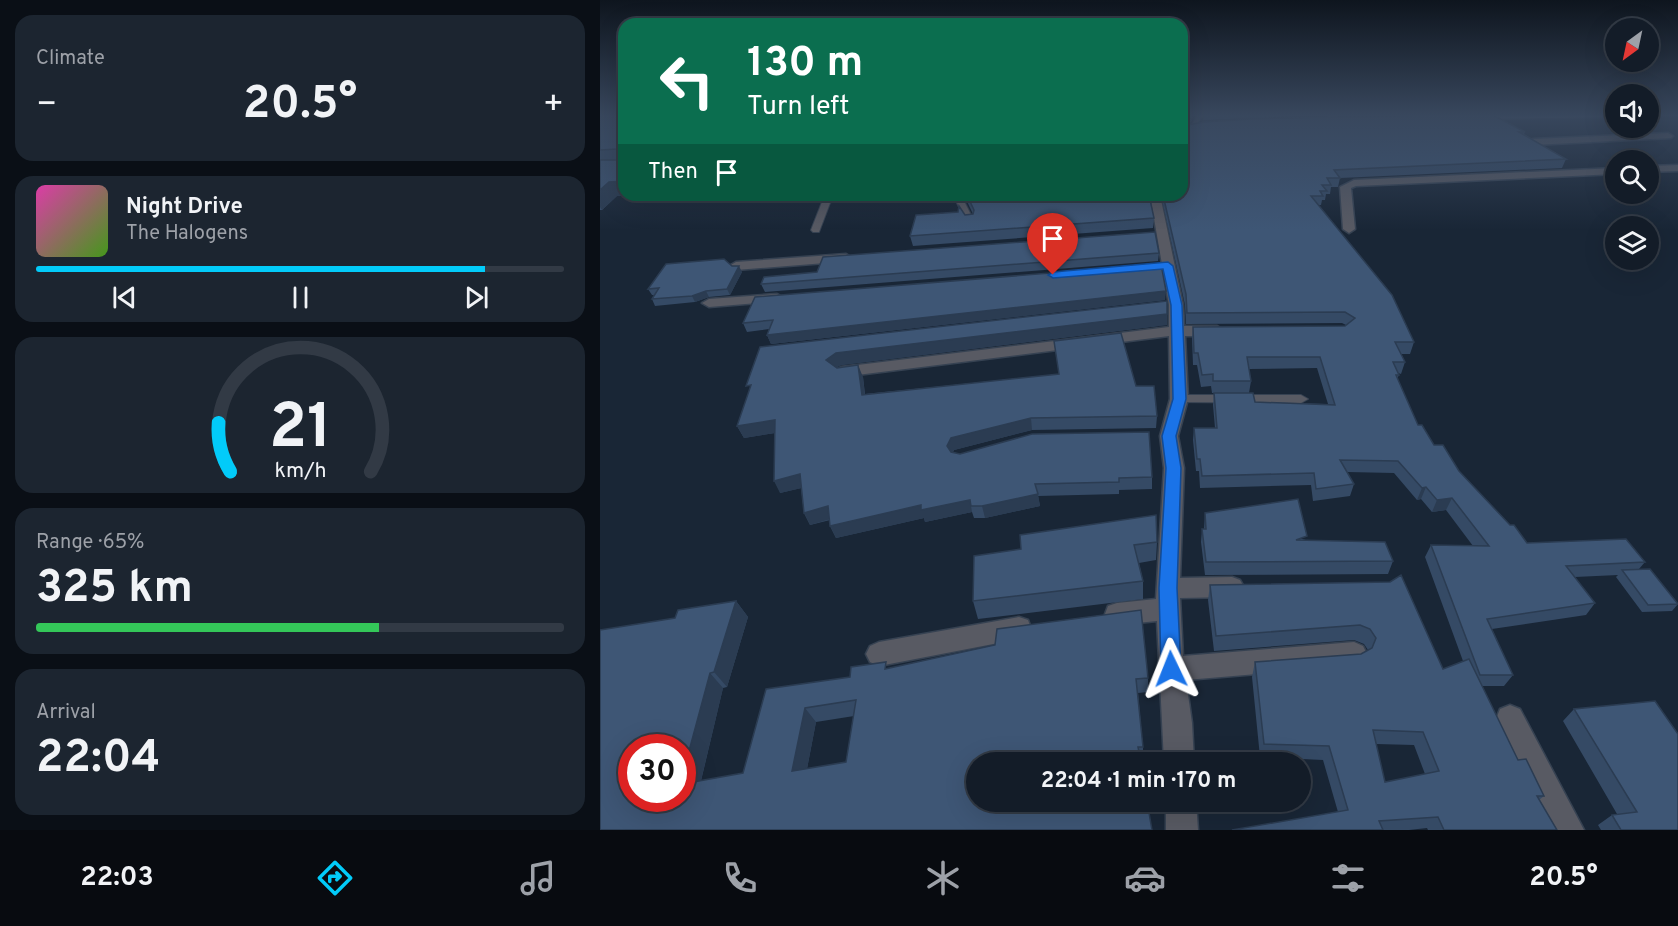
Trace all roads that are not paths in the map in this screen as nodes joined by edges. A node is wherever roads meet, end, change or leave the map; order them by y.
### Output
1 (1678, 168) edge
2 (1659, 169) edge
3 (1605, 172) edge
4 (828, 201) edge
5 (960, 201) edge
6 (1155, 201) edge
7 (970, 221) edge
8 (1349, 229) dead end
9 (816, 230) dead end
10 (865, 257) edge
11 (736, 266) edge
12 (791, 297) edge
13 (709, 303) dead end
14 (1176, 331) junction
15 (1236, 331) edge
16 (841, 372) edge
17 (1179, 399) junction
18 (1301, 399) dead end
19 (1147, 436) edge
20 (1169, 436) junction
21 (1252, 587) edge
22 (1169, 598) junction
23 (1092, 617) edge
24 (1039, 625) edge
25 (879, 654) dead end
26 (1354, 654) edge
27 (1171, 669) junction
28 (1510, 719) dead end
29 (1179, 752) edge
30 (1181, 812) edge
31 (1182, 830) edge
32 (1568, 830) edge

1 - 2 street
3 - 8 street
4 - 9 lane
5 - 7 lane
6 - 14 street
10 - 11 street
12 - 13 street
14 - 15 street
14 - 16 street
14 - 17 street
17 - 18 lane
17 - 20 street
19 - 20 street
20 - 22 street
21 - 22 street
22 - 23 street
22 - 27 street
24 - 25 street
26 - 27 street
27 - 29 street
28 - 32 street
30 - 31 street

